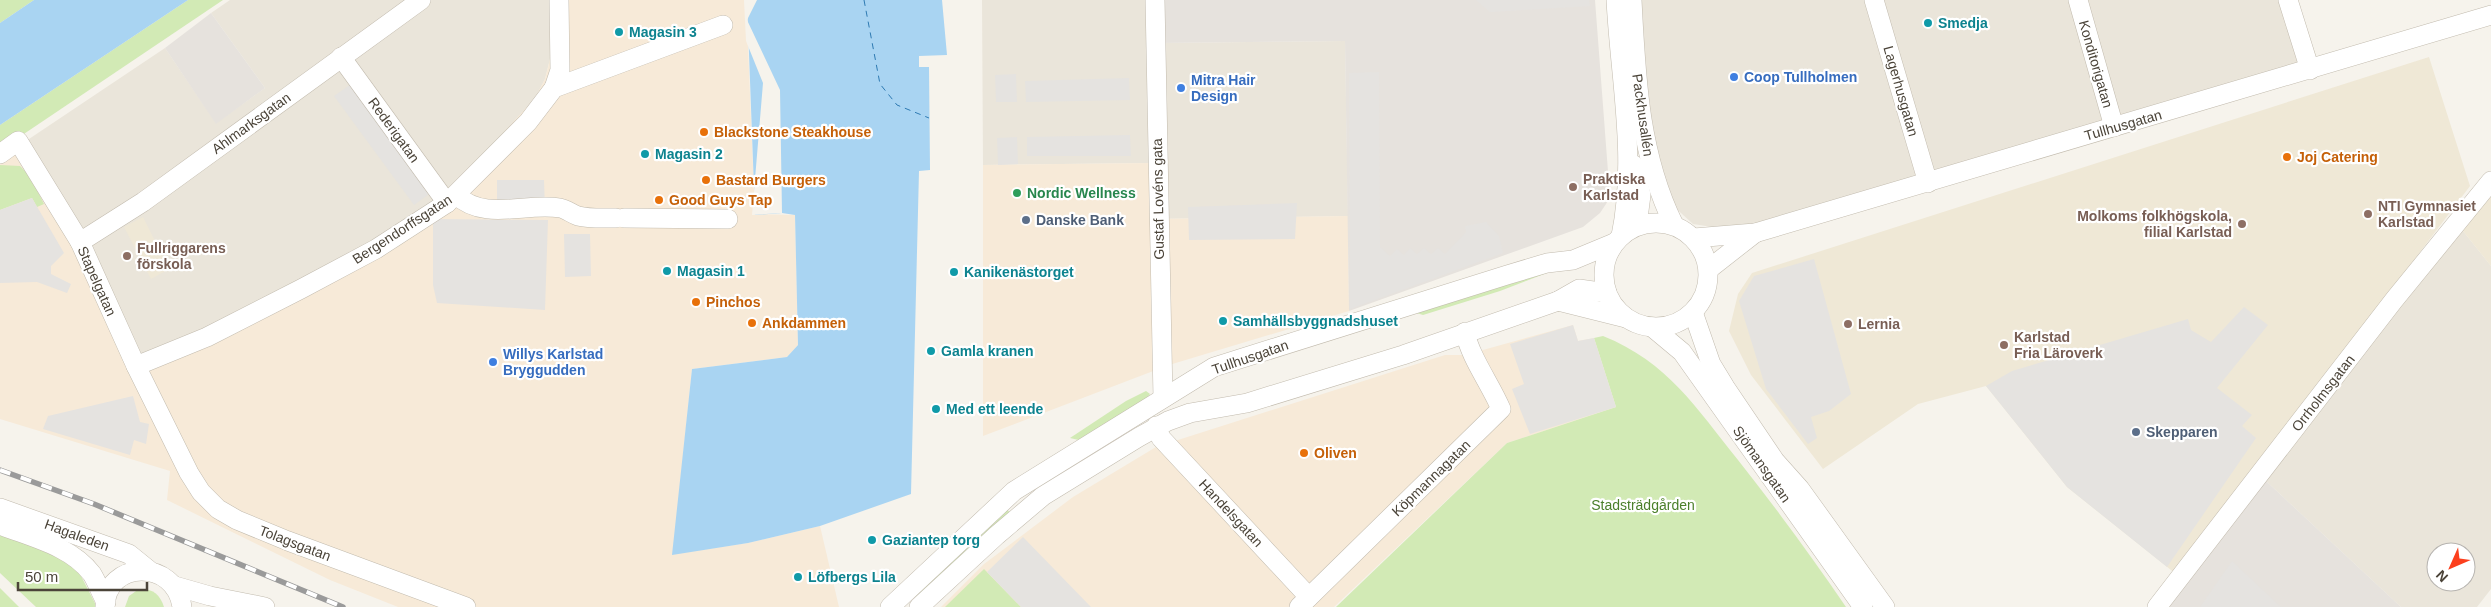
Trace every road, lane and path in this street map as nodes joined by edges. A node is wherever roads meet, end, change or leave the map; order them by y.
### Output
1 (421, 0) edge
2 (560, 0) edge
3 (1154, 0) edge
4 (1616, 0) edge
5 (1632, 0) edge
6 (1874, 0) edge
7 (2078, 0) edge
8 (2288, 0) edge
9 (2491, 15) edge
10 (723, 25) dead end
11 (341, 57) junction
12 (2310, 70) junction
13 (554, 88) junction
14 (2114, 127) junction
15 (1628, 145) junction
16 (0, 154) edge
17 (2491, 181) edge
18 (1928, 183) junction
19 (452, 199) junction
20 (728, 219) dead end
21 (1674, 225) junction
22 (1637, 226) junction
23 (1755, 233) junction
24 (1694, 238) junction
25 (1617, 240) junction
26 (80, 242) junction
27 (1709, 269) junction
28 (1607, 293) junction
29 (1558, 301) junction
30 (1698, 306) junction
31 (1627, 318) junction
32 (1652, 327) junction
33 (1465, 332) junction
34 (136, 366) junction
35 (1163, 398) junction
36 (166, 426) joint
37 (1156, 426) junction
38 (0, 508) edge
39 (0, 525) edge
40 (150, 571) junction
41 (175, 586) junction
42 (1304, 602) edge
43 (106, 605) edge
44 (182, 607) edge
45 (264, 607) edge
46 (466, 607) edge
47 (890, 607) edge
48 (919, 607) edge
49 (1864, 607) edge
50 (1885, 607) edge
51 (2157, 607) edge

1 - 11 street, Ahlmarksgatan
2 - 13 street
3 - 35 street, Gustaf Lovéns gata
4 - 15 street, Packhusallén
5 - 21 street, Packhusallén
6 - 18 street, Lagerhusgatan
7 - 14 street, Konditorigatan
8 - 12 street
9 - 12 street, Tullhusgatan
10 - 13 street
11 - 19 street, Rederigatan
11 - 26 street, Ahlmarksgatan
12 - 14 street, Tullhusgatan
13 - 19 street, Bergendorffsgatan
14 - 18 street, Tullhusgatan
15 - 22 street, Packhusallén
15 - 25 street, Packhusallén
16 - 26 street, Stapelgatan
17 - 51 street, Orrholmsgatan
18 - 23 street, Tullhusgatan
19 - 20 street
19 - 34 street, Bergendorffsgatan
21 - 22 street
21 - 24 street
22 - 25 street
23 - 24 street, Tullhusgatan
23 - 27 street, Tullhusgatan
24 - 27 street
25 - 28 street
25 - 35 street, Tullhusgatan
26 - 34 street, Stapelgatan
27 - 30 street
28 - 29 street
28 - 31 street
29 - 31 street
29 - 33 street
30 - 32 street
30 - 50 street, Sjömansgatan
31 - 32 street
32 - 49 street, Sjömansgatan
33 - 37 street
33 - 42 street, Köpmannagatan
34 - 36 street, Stapelgatan
35 - 47 street, Tullhusgatan
36 - 46 street, Tolagsgatan
37 - 42 street, Handelsgatan
37 - 48 street
38 - 40 street, Hagaleden
39 - 43 street, Hagaleden
40 - 41 street, Hagaleden
40 - 43 street
41 - 44 street
41 - 45 street, Hagaleden

